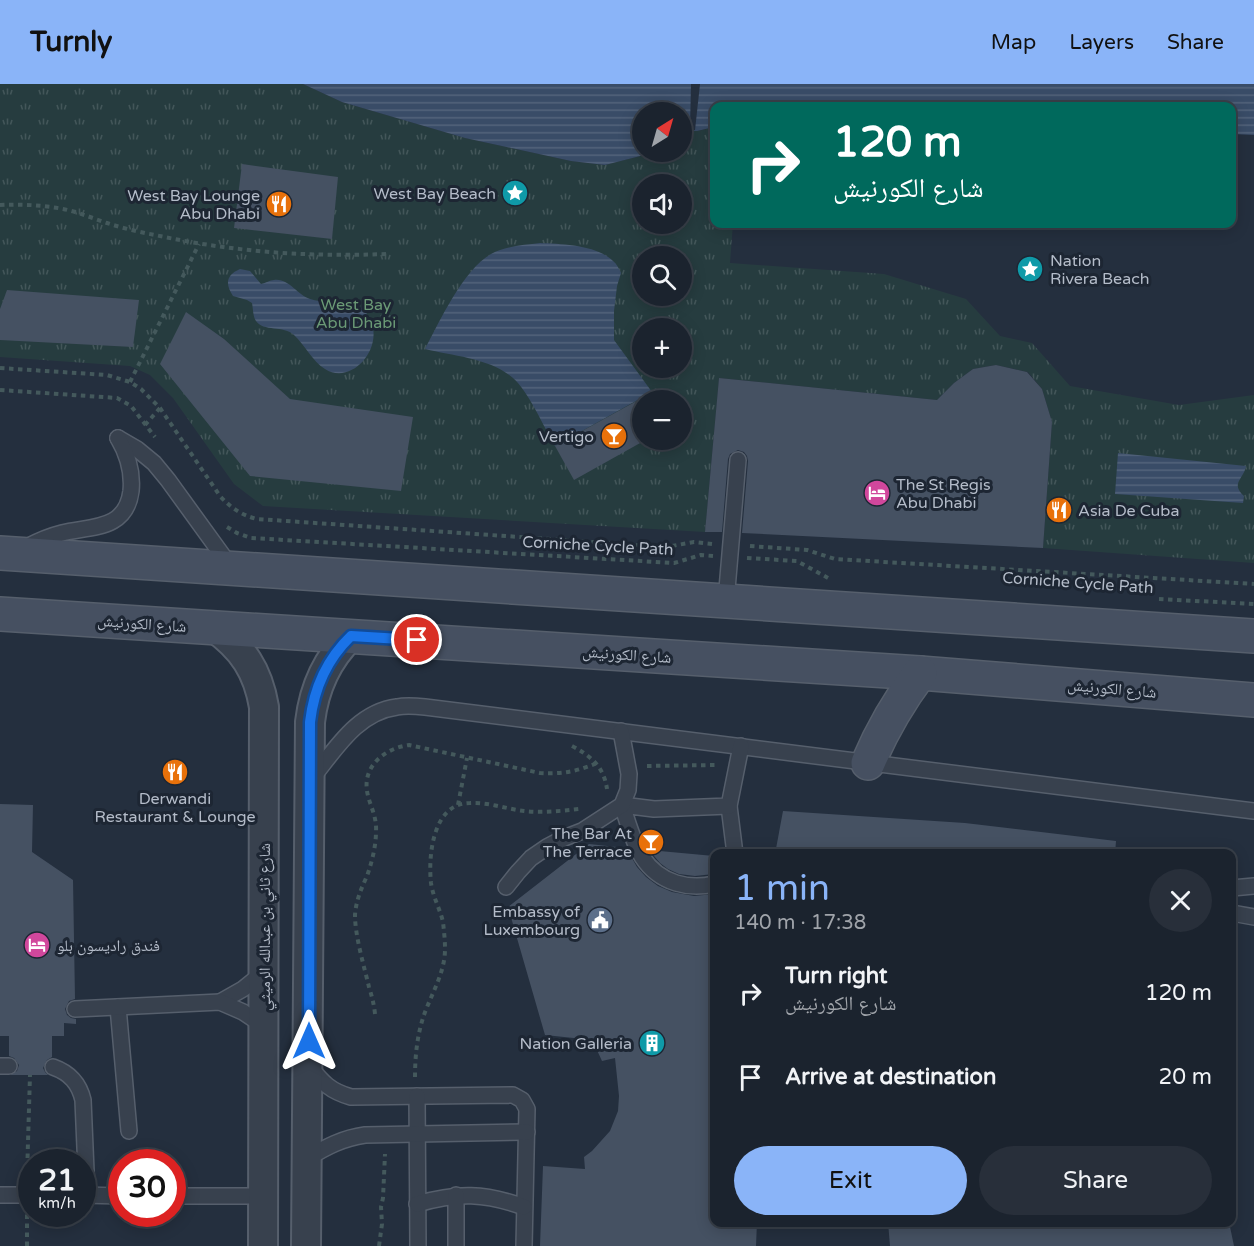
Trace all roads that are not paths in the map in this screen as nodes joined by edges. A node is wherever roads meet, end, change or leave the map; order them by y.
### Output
1 (738, 460) dead end
2 (8, 553) edge
3 (231, 568) junction
4 (726, 601) junction
5 (0, 614) edge
6 (213, 627) junction
7 (351, 636) junction
8 (1254, 636) edge
9 (920, 673) junction
10 (1254, 700) edge
11 (621, 731) junction
12 (741, 746) junction
13 (868, 762) junction
14 (310, 780) junction
15 (622, 805) junction
16 (729, 806) junction
17 (1254, 811) edge
18 (734, 849) edge
19 (710, 885) edge
20 (1254, 886) edge
21 (506, 887) dead end
22 (1236, 888) edge
23 (1236, 914) edge
24 (1254, 917) edge
25 (264, 972) junction
26 (220, 1002) junction
27 (118, 1007) junction
28 (75, 1009) dead end
29 (264, 1026) junction
30 (308, 1064) junction
31 (53, 1067) dead end
32 (417, 1096) junction
33 (129, 1131) dead end
34 (527, 1132) junction
35 (417, 1135) junction
36 (84, 1149) edge
37 (308, 1158) junction
38 (0, 1195) edge
39 (18, 1195) edge
40 (456, 1195) junction
41 (186, 1196) edge
42 (263, 1196) junction
43 (417, 1204) junction
44 (524, 1207) junction
45 (263, 1246) edge
46 (306, 1246) edge
47 (418, 1246) edge
48 (456, 1246) edge
49 (524, 1246) edge

1 - 4 lane
2 - 3 main road
2 - 3 lane
3 - 4 main road
4 - 8 main road
5 - 6 main road, شارع الكورنيش
6 - 7 main road, شارع الكورنيش
6 - 25 street, شارع ثاني بن عبدالله الرميثي
7 - 9 main road, شارع الكورنيش
7 - 14 street
9 - 10 main road, شارع الكورنيش
9 - 13 main road
11 - 12 lane
11 - 14 lane
11 - 15 lane
12 - 13 lane
12 - 16 lane
13 - 17 lane
14 - 30 street
15 - 16 lane
15 - 19 lane
15 - 21 lane
16 - 18 lane
20 - 22 lane
23 - 24 lane
25 - 26 lane
25 - 29 street, شارع ثاني بن عبدالله الرميثي
26 - 27 lane
26 - 29 lane
27 - 28 lane
27 - 33 lane
29 - 42 street, شارع ثاني بن عبدالله الرميثي
30 - 32 lane
30 - 37 street
31 - 36 lane
32 - 34 lane
32 - 35 lane
34 - 35 lane
34 - 44 lane
35 - 37 lane
35 - 43 lane
37 - 46 street
38 - 39 lane
40 - 43 lane
40 - 44 lane
40 - 48 lane
41 - 42 lane
42 - 45 street, شارع ثاني بن عبدالله الرميثي
43 - 47 lane
44 - 49 lane

